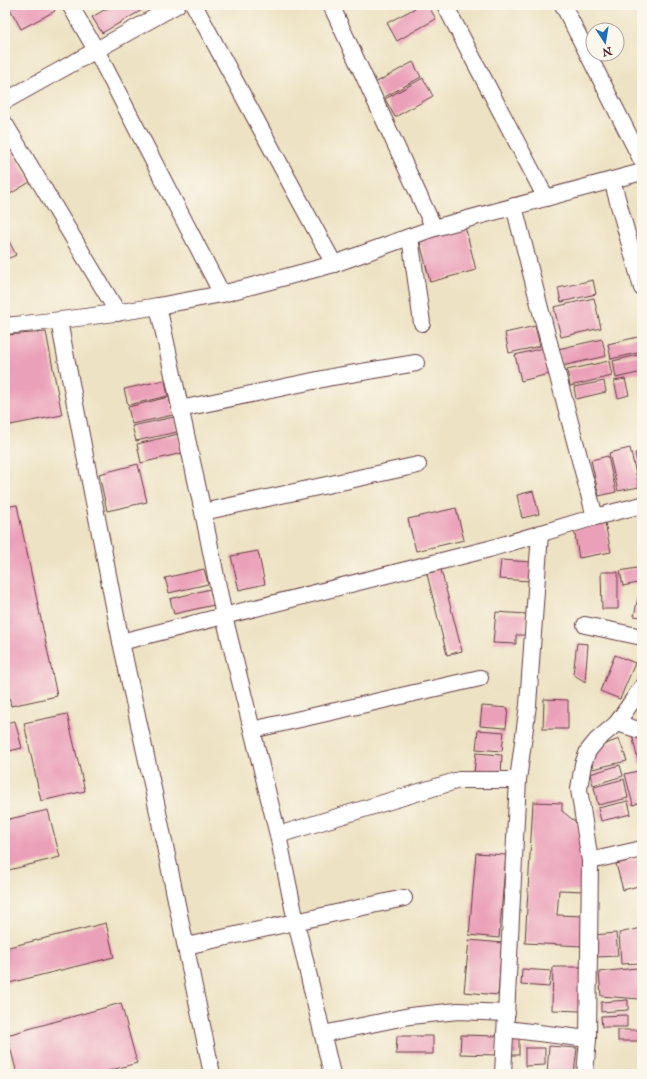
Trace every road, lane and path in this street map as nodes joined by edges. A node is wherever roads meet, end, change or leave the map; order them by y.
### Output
1 (70, 5) edge
2 (176, 5) edge
3 (194, 5) edge
4 (331, 5) edge
5 (445, 5) edge
6 (563, 5) edge
7 (96, 50) junction
8 (5, 101) edge
9 (5, 124) edge
10 (642, 161) edge
11 (642, 172) edge
12 (612, 180) junction
13 (546, 198) junction
14 (514, 206) junction
15 (434, 228) junction
16 (410, 237) junction
17 (334, 264) junction
18 (642, 288) edge
19 (222, 294) junction
20 (158, 306) junction
21 (118, 313) junction
22 (59, 321) junction
23 (422, 323) dead end
24 (5, 326) edge
25 (416, 362) dead end
26 (180, 408) junction
27 (418, 465) dead end
28 (642, 505) edge
29 (203, 512) junction
30 (595, 517) junction
31 (540, 533) junction
32 (224, 616) junction
33 (585, 625) dead end
34 (642, 637) edge
35 (121, 642) junction
36 (480, 678) dead end
37 (642, 687) edge
38 (617, 723) junction
39 (252, 730) junction
40 (642, 731) edge
41 (518, 780) junction
42 (278, 835) junction
43 (642, 849) edge
44 (590, 861) junction
45 (404, 898) dead end
46 (296, 922) junction
47 (186, 946) junction
48 (506, 1021) junction
49 (323, 1034) junction
50 (588, 1039) junction
51 (212, 1074) edge
52 (332, 1074) edge
53 (503, 1074) edge
54 (585, 1074) edge

1 - 7 street
2 - 7 street
3 - 17 street
4 - 15 street
5 - 13 street
6 - 10 street
7 - 8 street
7 - 19 street
9 - 21 street
11 - 12 street
12 - 13 street
12 - 18 street
13 - 14 street
14 - 15 street
14 - 30 street
15 - 16 street
16 - 17 street
16 - 23 street
17 - 19 street
19 - 20 street
20 - 21 street
20 - 26 street
21 - 22 street
22 - 24 street
22 - 35 street
25 - 26 street
26 - 29 street
27 - 29 street
28 - 30 street
29 - 32 street
30 - 31 street
31 - 32 street
31 - 41 street
32 - 35 street
32 - 39 street
33 - 34 street
35 - 47 street
36 - 39 street
37 - 38 street
38 - 40 street
38 - 44 street
39 - 42 street
41 - 42 street
41 - 48 street
42 - 46 street
43 - 44 street
44 - 50 street
45 - 46 street
46 - 47 street
46 - 49 street
47 - 51 street
48 - 49 street
48 - 50 street
48 - 53 street
49 - 52 street
50 - 54 street

